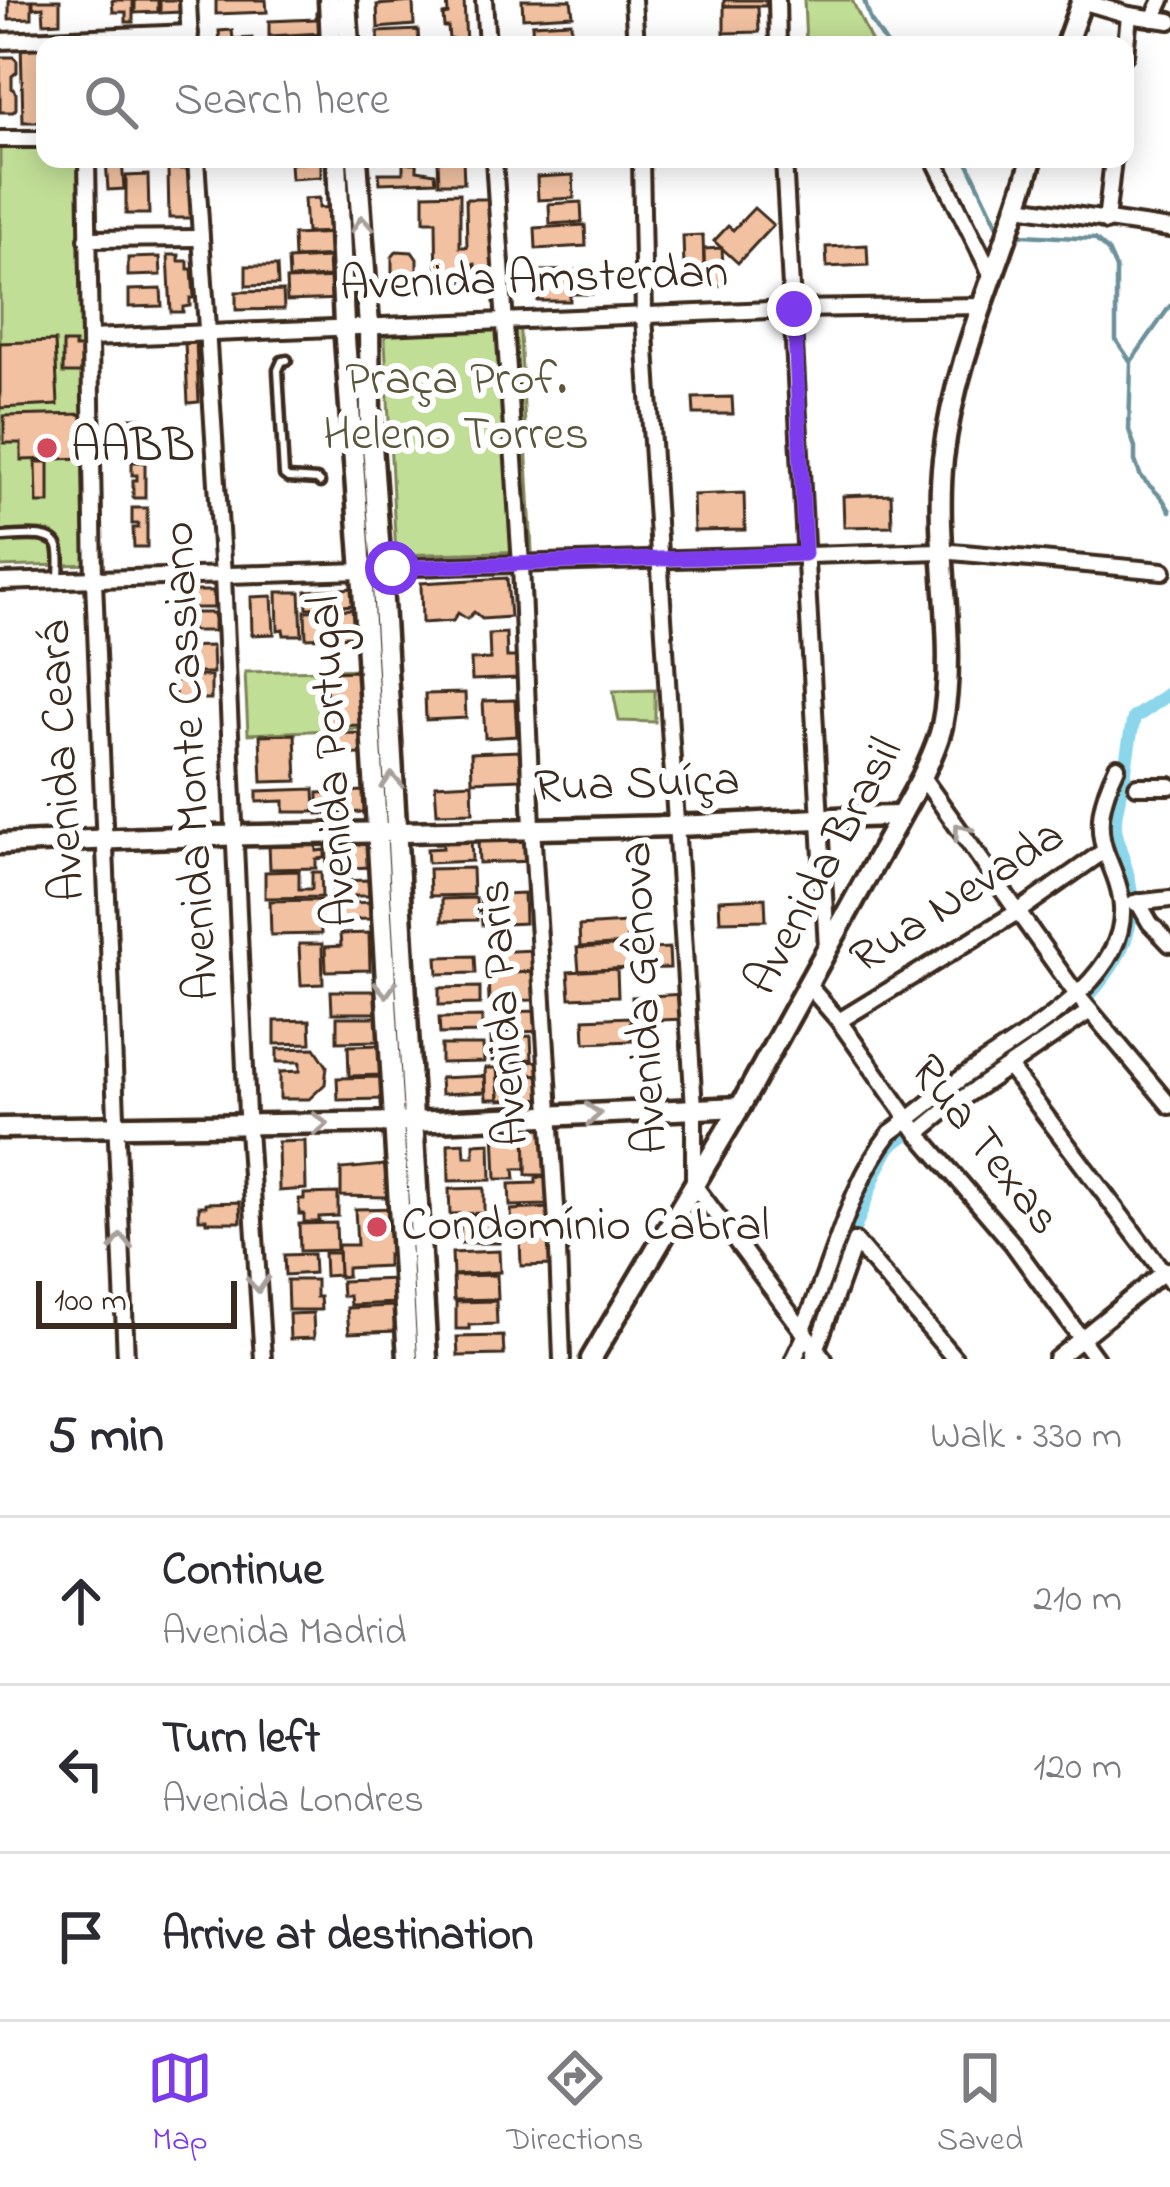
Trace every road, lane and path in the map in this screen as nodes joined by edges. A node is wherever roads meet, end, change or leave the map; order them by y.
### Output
1 (188, 0) edge
2 (329, 0) edge
3 (346, 0) edge
4 (484, 0) edge
5 (633, 0) edge
6 (777, 0) edge
7 (1162, 0) edge
8 (1081, 1) edge
9 (1130, 15) junction
10 (1153, 20) junction
11 (1170, 21) edge
12 (190, 36) edge
13 (331, 36) edge
14 (349, 36) edge
15 (486, 36) edge
16 (635, 36) edge
17 (778, 36) edge
18 (1069, 36) edge
19 (1127, 36) edge
20 (0, 41) edge
21 (36, 41) edge
22 (0, 139) edge
23 (36, 139) edge
24 (87, 168) edge
25 (196, 168) edge
26 (337, 168) edge
27 (358, 168) edge
28 (495, 168) edge
29 (640, 168) edge
30 (785, 168) edge
31 (938, 168) edge
32 (1029, 168) edge
33 (1112, 168) edge
34 (1018, 207) junction
35 (1106, 222) junction
36 (1170, 230) edge
37 (200, 238) junction
38 (87, 239) junction
39 (991, 274) junction
40 (981, 306) junction
41 (794, 309) junction
42 (644, 316) junction
43 (505, 321) junction
44 (344, 325) junction
45 (368, 326) junction
46 (206, 334) junction
47 (90, 338) junction
48 (287, 360) dead end
49 (320, 483) dead end
50 (0, 537) edge
51 (941, 551) junction
52 (805, 554) junction
53 (660, 559) junction
54 (521, 565) junction
55 (372, 569) junction
56 (1163, 572) dead end
57 (223, 576) junction
58 (94, 581) junction
59 (59, 582) junction
60 (0, 583) edge
61 (1117, 767) dead end
62 (922, 777) junction
63 (1137, 786) dead end
64 (1170, 786) edge
65 (899, 816) junction
66 (820, 818) junction
67 (674, 826) junction
68 (532, 827) junction
69 (386, 831) junction
70 (236, 837) junction
71 (106, 838) junction
72 (0, 844) edge
73 (1104, 851) junction
74 (1170, 899) edge
75 (1019, 911) junction
76 (1170, 944) edge
77 (827, 949) junction
78 (808, 984) junction
79 (1083, 1003) junction
80 (839, 1021) junction
81 (1009, 1067) junction
82 (1170, 1106) edge
83 (740, 1107) junction
84 (694, 1108) junction
85 (550, 1117) junction
86 (403, 1122) junction
87 (116, 1126) junction
88 (248, 1126) junction
89 (914, 1127) junction
90 (0, 1128) edge
91 (694, 1185) junction
92 (1168, 1273) edge
93 (1081, 1338) junction
94 (812, 1346) edge
95 (126, 1359) edge
96 (263, 1359) edge
97 (408, 1359) edge
98 (427, 1359) edge
99 (562, 1359) edge
100 (591, 1359) edge
101 (794, 1359) edge
102 (955, 1359) edge
103 (1056, 1359) edge
104 (1096, 1359) edge

1 - 12 street
2 - 13 street
3 - 14 street
4 - 15 street
5 - 16 street
6 - 17 street
7 - 10 street
8 - 9 street
8 - 18 street
9 - 10 street
9 - 19 street
10 - 11 street
20 - 21 street
22 - 23 street
24 - 38 street, Avenida Ceará
25 - 37 street, Avenida Monte Cassiano
26 - 44 street, Avenida Portugal
45 -> 27 street, Avenida Portugal
28 - 43 street, Avenida Paris
29 - 42 street, Avenida Gênova
30 - 41 street
31 - 39 street
32 - 34 street, Avenida Brasil
33 - 35 street
34 - 35 street
34 - 39 street, Avenida Brasil
35 - 36 street
37 - 38 street
37 - 46 street, Avenida Monte Cassiano
38 - 47 street, Avenida Ceará
39 - 40 street, Avenida Brasil
40 - 41 street, Avenida Amsterdan
40 - 51 street, Avenida Brasil
41 - 42 street, Avenida Amsterdan
41 - 52 street
42 - 43 street, Avenida Amsterdan
42 - 53 street, Avenida Gênova
43 - 45 street, Avenida Amsterdan
43 - 54 street, Avenida Paris
44 - 45 street, Avenida Amsterdan
44 - 46 street, Avenida Amsterdan
44 - 55 street, Avenida Portugal
45 - 55 street, Avenida Portugal
46 - 47 street, Avenida Amsterdan
46 - 57 street, Avenida Monte Cassiano
47 - 58 street, Avenida Ceará
48 - 49 lane
50 - 59 lane
51 - 52 street
51 - 56 street
51 - 62 street, Avenida Brasil
52 - 53 street
52 - 66 street
53 - 54 street
53 - 67 street, Avenida Gênova
54 - 55 street
54 - 68 street, Avenida Paris
55 - 57 street
55 - 69 street, Avenida Portugal
57 - 58 street
57 - 70 street, Avenida Monte Cassiano
58 - 59 street
58 - 71 street, Avenida Ceará
59 - 60 street
61 - 73 street
62 - 65 street, Avenida Brasil
75 -> 62 street
63 - 64 street
65 - 66 street, Rua Suíça
65 - 77 street, Avenida Brasil
66 - 67 street, Rua Suíça
66 - 77 street
67 - 68 street, Rua Suíça
67 - 84 street, Avenida Gênova
68 - 69 street, Rua Suíça
68 - 85 street, Avenida Paris
69 - 70 street, Rua Suíça
69 - 86 street, Avenida Portugal
70 - 71 street, Rua Suíça
70 - 88 street, Avenida Monte Cassiano
71 - 72 street, Rua Suíça
71 - 87 street, Avenida Ceará
73 - 75 street, Rua Nevada
73 - 79 street, Rua Nevada
74 - 76 street
75 - 79 street
75 - 80 street, Rua Nevada
77 - 78 street, Avenida Brasil
78 - 80 street, Rua Texas
78 - 83 street, Avenida Brasil
79 - 81 street
79 - 82 street
79 - 89 street
80 - 89 street, Rua Texas
81 - 89 street
81 - 92 street
83 - 84 street
83 - 91 street, Avenida Brasil
85 -> 84 street
84 - 91 street, Avenida Gênova
85 - 86 street
85 - 99 street, Avenida Paris
88 -> 86 street
86 - 97 street, Avenida Portugal
86 - 98 street, Avenida Portugal
87 - 88 street
87 - 90 street
95 -> 87 street, Avenida Ceará
88 -> 96 street, Avenida Monte Cassiano
89 - 93 street, Rua Texas
89 - 94 street
91 - 94 street
91 - 100 street, Avenida Brasil
92 - 93 street
93 - 103 street
93 - 104 street, Rua Texas
94 - 101 street
94 - 102 street

